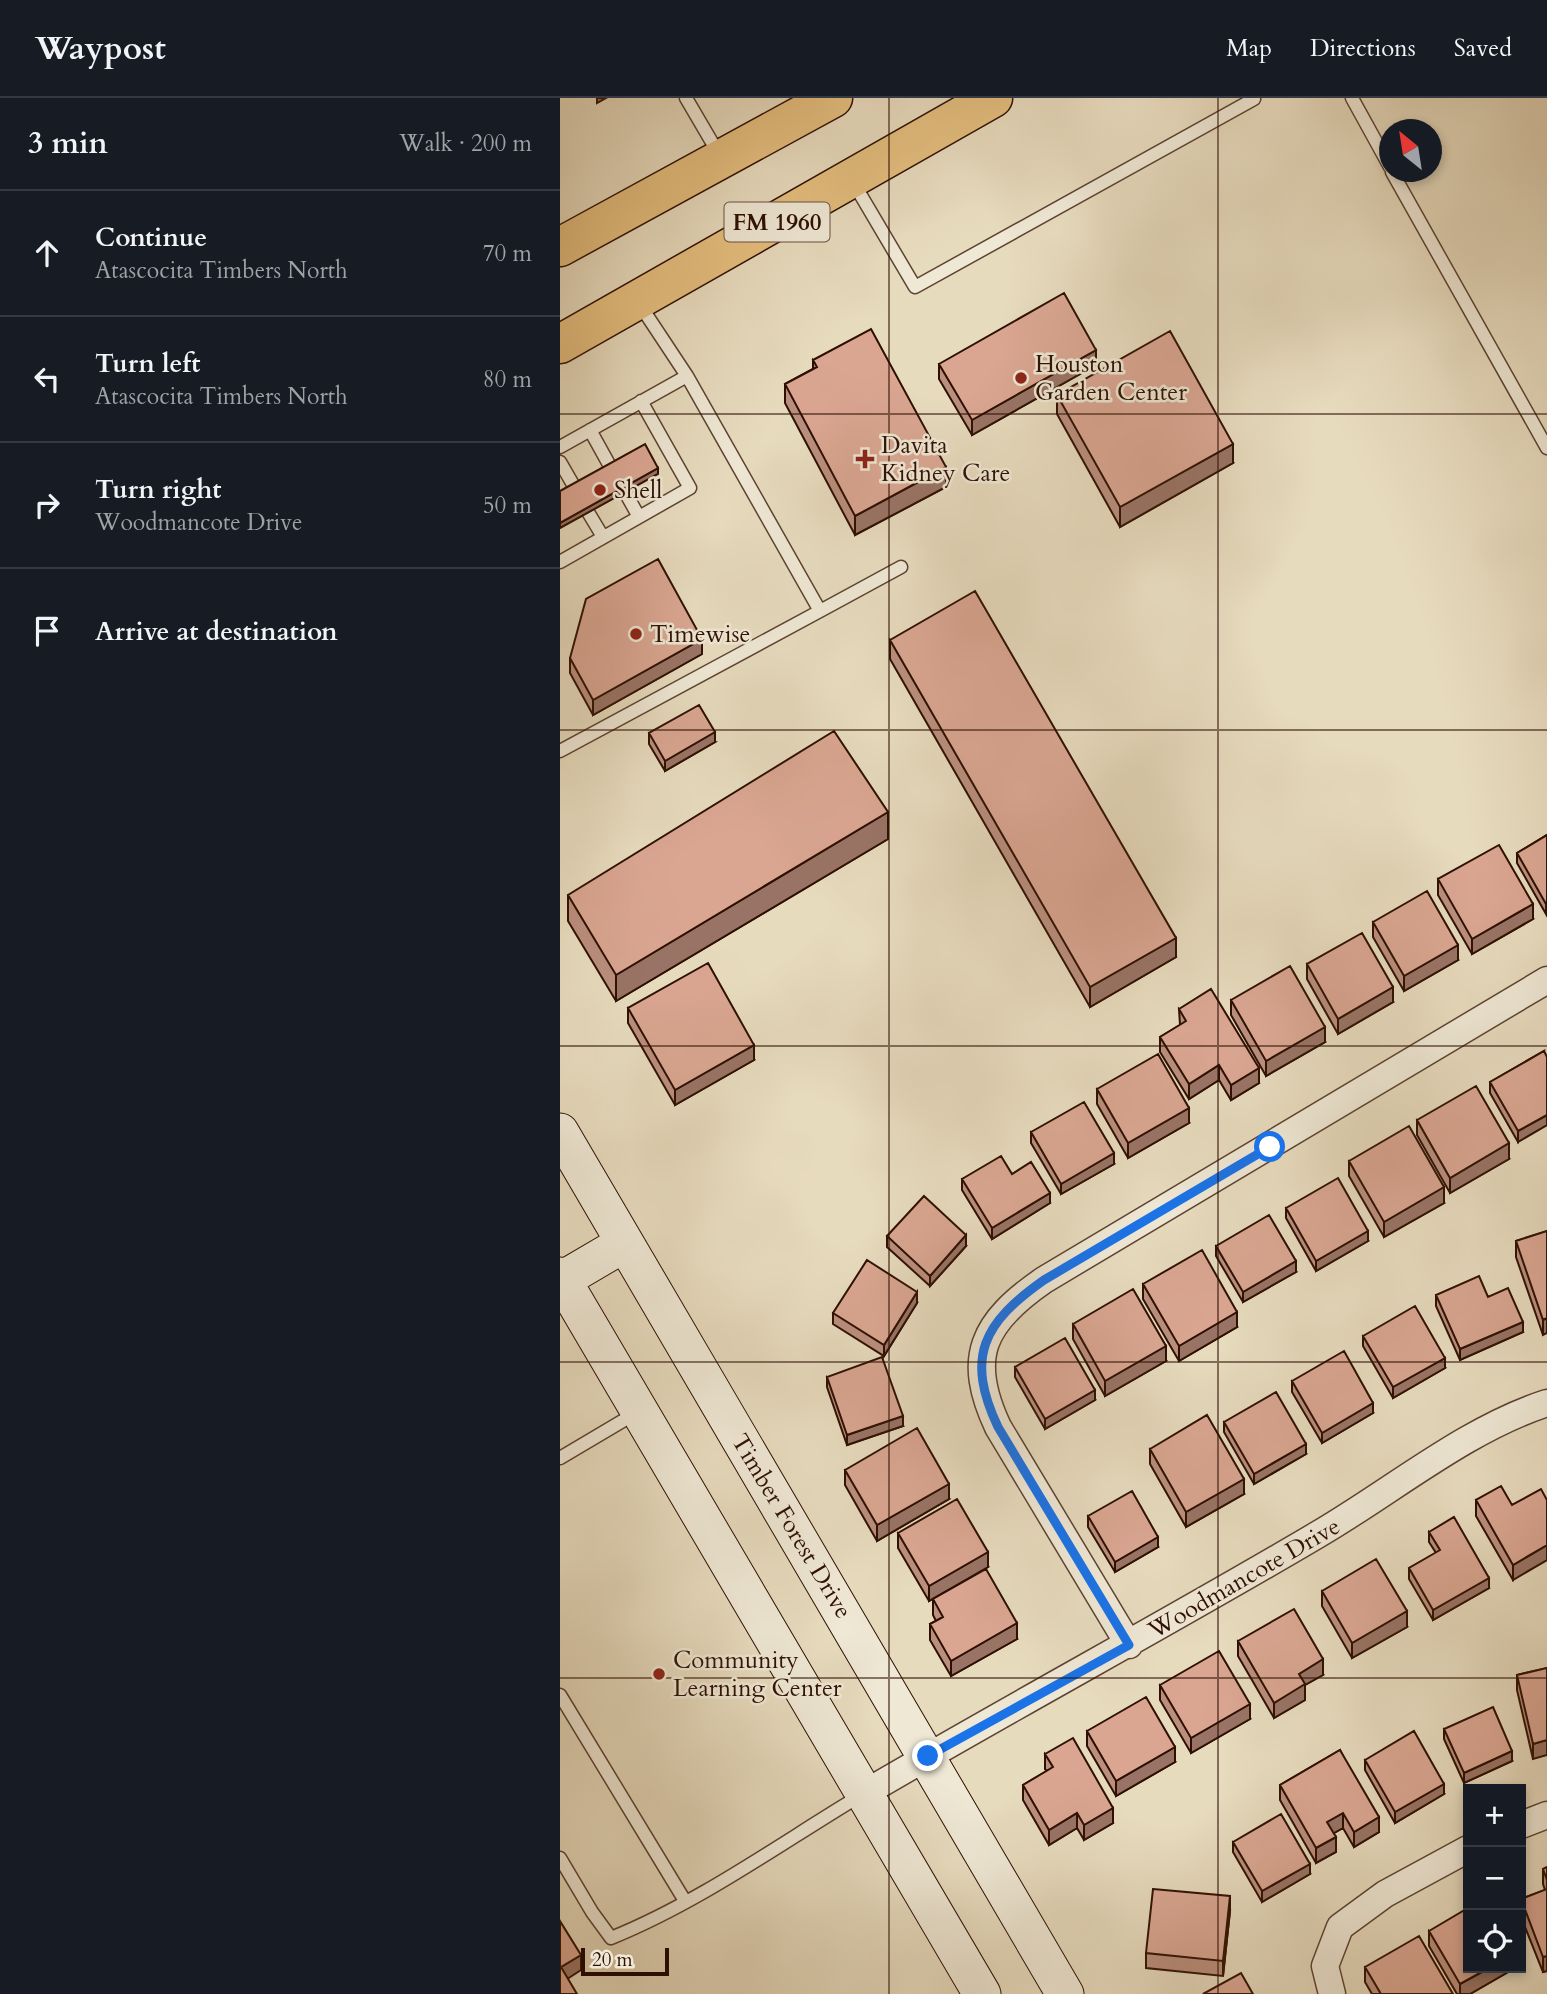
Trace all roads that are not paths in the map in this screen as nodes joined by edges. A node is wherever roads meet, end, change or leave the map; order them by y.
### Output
1 (685, 98) edge
2 (833, 98) edge
3 (993, 98) edge
4 (1352, 98) edge
5 (1255, 99) edge
6 (1379, 147) edge
7 (722, 159) junction
8 (851, 178) junction
9 (1398, 182) edge
10 (560, 247) edge
11 (637, 301) junction
12 (560, 344) edge
13 (687, 376) junction
14 (641, 401) junction
15 (590, 430) junction
16 (560, 447) edge
17 (1547, 448) edge
18 (560, 462) edge
19 (611, 468) edge
20 (575, 488) edge
21 (625, 492) edge
22 (588, 513) edge
23 (639, 517) junction
24 (603, 537) junction
25 (562, 557) edge
26 (901, 567) dead end
27 (820, 611) junction
28 (560, 751) edge
29 (1547, 980) edge
30 (560, 1132) edge
31 (625, 1243) junction
32 (561, 1279) edge
33 (1547, 1403) edge
34 (639, 1411) junction
35 (560, 1458) edge
36 (1129, 1645) junction
37 (560, 1695) edge
38 (928, 1756) junction
39 (865, 1793) junction
40 (1547, 1815) edge
41 (1526, 1823) edge
42 (1463, 1852) edge
43 (560, 1858) edge
44 (685, 1901) junction
45 (982, 1994) edge
46 (1065, 1994) edge
47 (1332, 1994) edge

1 - 7 lane
2 - 7 main road
3 - 8 main road, FM 1960 / FM 1960
4 - 6 lane
5 - 8 lane
7 - 10 main road
8 - 11 main road, FM 1960 / FM 1960
9 - 17 lane
11 - 12 main road, FM 1960 / FM 1960
11 - 13 lane
13 - 14 lane
13 - 27 lane
14 - 15 lane
14 - 23 lane
15 - 16 lane
15 - 19 lane
18 - 20 lane
21 - 23 lane
22 - 24 lane
23 - 24 lane
24 - 25 lane
26 - 27 lane
27 - 28 lane
29 - 36 street
30 - 31 main road, Timber Forest Drive
31 - 32 main road
31 - 38 main road, Timber Forest Drive
32 - 34 main road
33 - 36 street, Woodmancote Drive
34 - 35 lane
34 - 39 main road
36 - 38 street, Woodmancote Drive
37 - 44 lane
38 - 39 street, Woodmancote Drive
38 - 46 main road, Timber Forest Drive
39 - 44 lane
39 - 45 main road
40 - 41 street
42 - 47 street
43 - 44 lane

